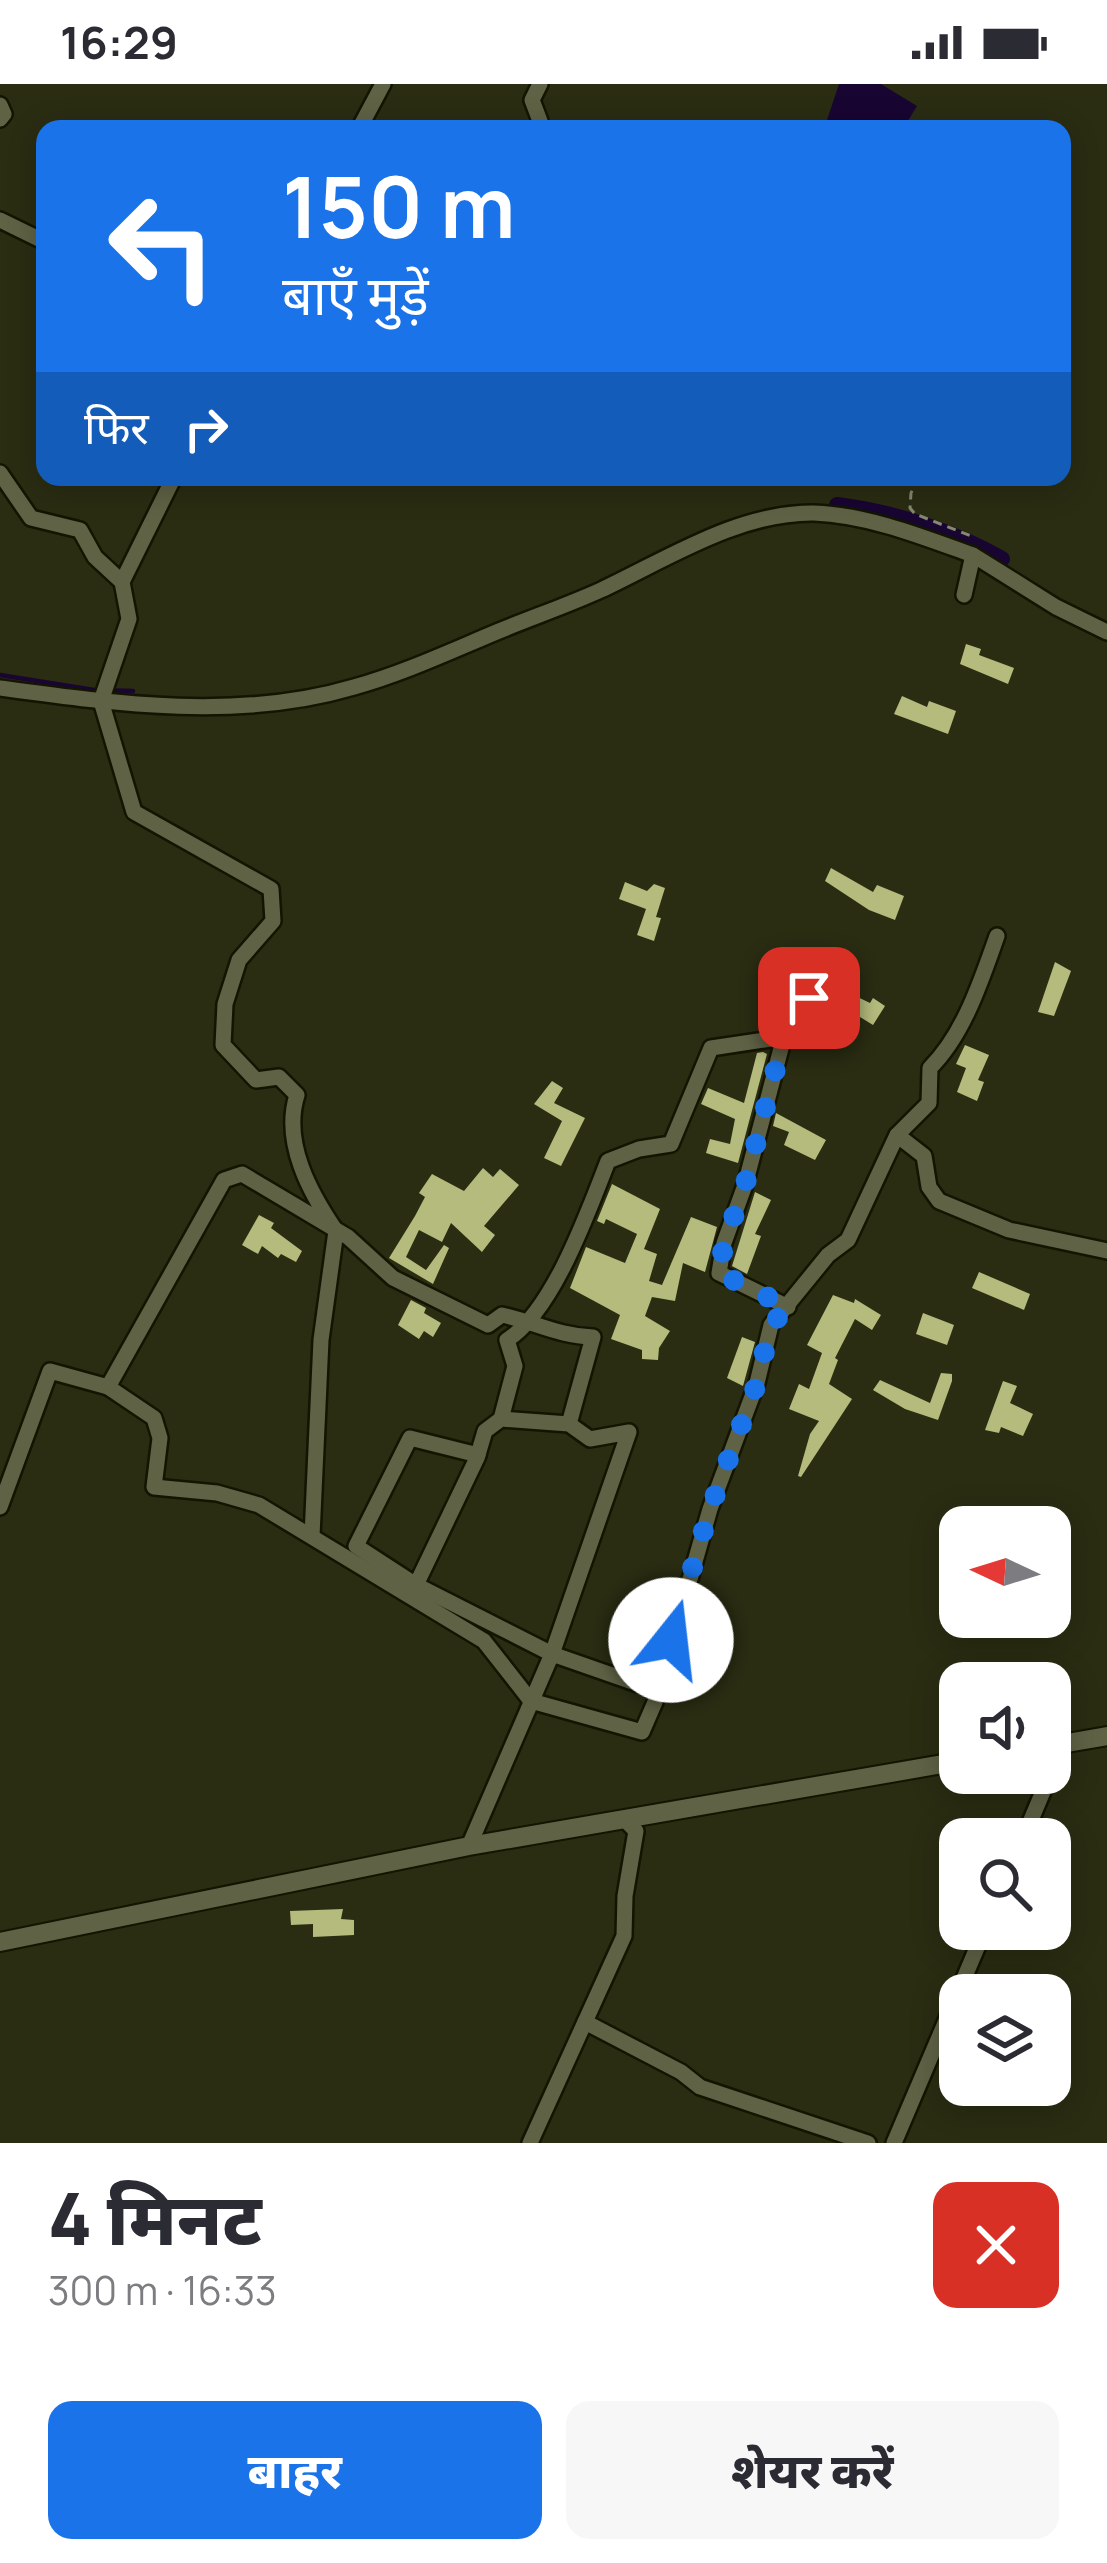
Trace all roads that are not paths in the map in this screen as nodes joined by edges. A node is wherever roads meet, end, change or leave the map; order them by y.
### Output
1 (383, 84) edge
2 (541, 84) edge
3 (0, 105) edge
4 (0, 119) edge
5 (363, 120) edge
6 (540, 120) edge
7 (0, 220) edge
8 (36, 238) edge
9 (0, 473) edge
10 (170, 486) edge
11 (975, 548) junction
12 (122, 582) junction
13 (964, 595) dead end
14 (1107, 632) edge
15 (0, 688) edge
16 (102, 694) junction
17 (997, 936) dead end
18 (809, 998) dead end
19 (784, 1037) junction
20 (897, 1135) junction
21 (336, 1231) junction
22 (1107, 1251) edge
23 (788, 1307) junction
24 (529, 1321) junction
25 (108, 1387) junction
26 (501, 1419) junction
27 (569, 1424) junction
28 (478, 1454) junction
29 (0, 1507) edge
30 (312, 1535) junction
31 (416, 1585) junction
32 (552, 1654) junction
33 (662, 1677) junction
34 (531, 1701) junction
35 (1107, 1736) edge
36 (1071, 1742) edge
37 (939, 1765) edge
38 (624, 1819) junction
39 (469, 1846) junction
40 (0, 1942) edge
41 (976, 1950) edge
42 (585, 2022) junction
43 (530, 2143) edge
44 (868, 2143) edge
45 (895, 2143) edge

1 - 5 street
2 - 6 street
3 - 4 street
7 - 8 street
9 - 12 street
10 - 12 street
11 - 13 street
11 - 14 street
11 - 16 street
12 - 16 street
15 - 16 street
16 - 21 street
17 - 20 street
18 - 19 street
19 - 23 street
19 - 24 street
20 - 22 street
20 - 23 street
21 - 24 street
21 - 25 street
21 - 30 street
23 - 33 street
24 - 26 street
24 - 27 street
25 - 29 street
25 - 30 street
26 - 27 street
26 - 28 street
27 - 32 street
28 - 31 street
28 - 31 street
30 - 34 street
31 - 32 street
32 - 33 street
32 - 34 street
33 - 34 street
34 - 39 street
35 - 36 street
37 - 38 street
38 - 39 street
38 - 42 street
39 - 40 street
41 - 45 street
42 - 43 street
42 - 44 street

